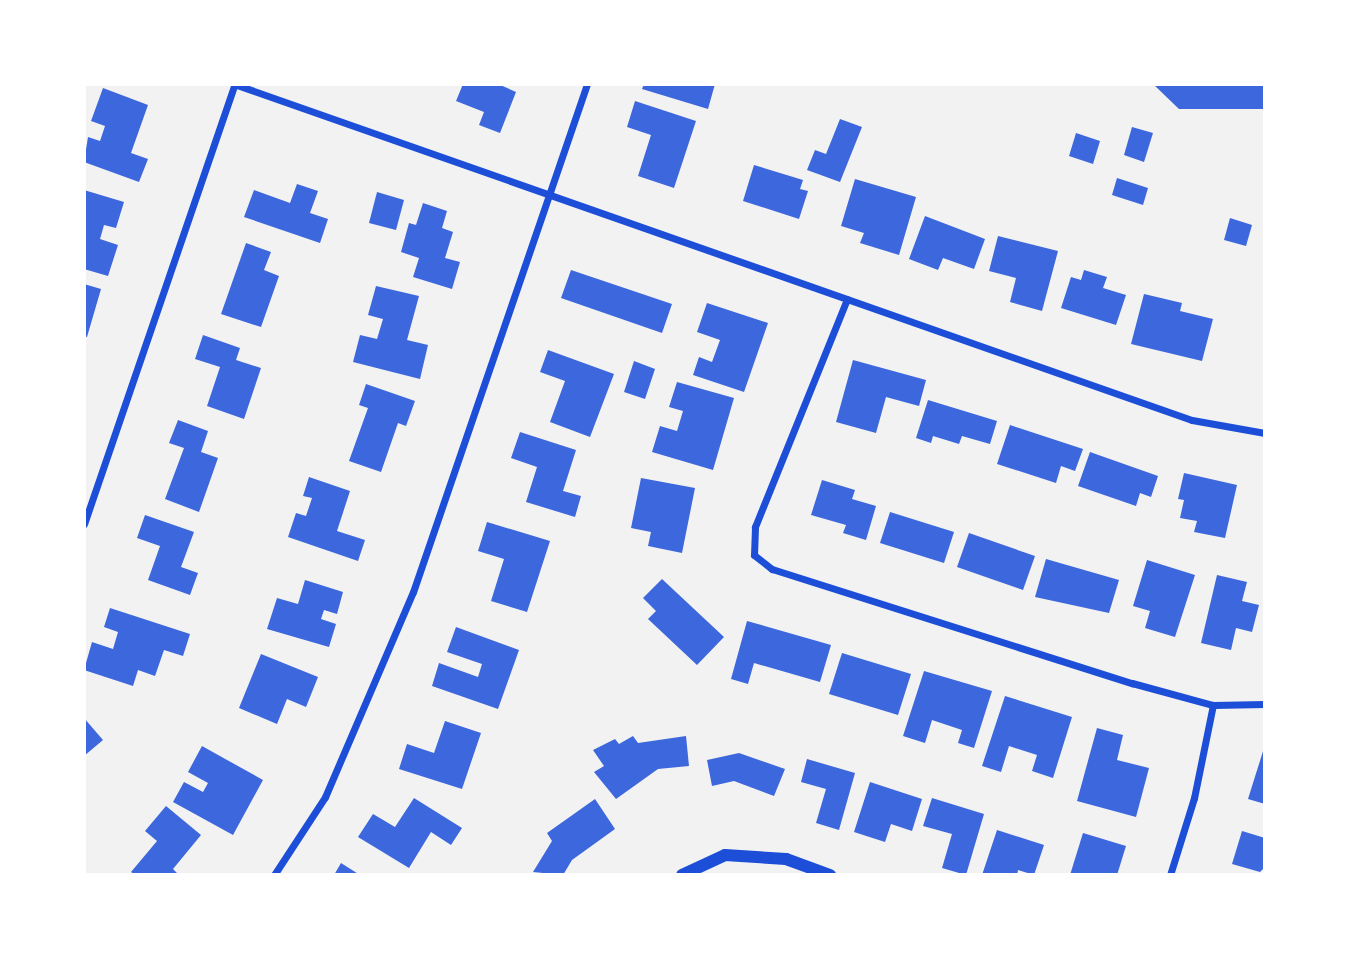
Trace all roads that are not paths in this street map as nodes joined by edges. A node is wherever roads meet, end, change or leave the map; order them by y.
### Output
1 (235, 84) edge
2 (587, 84) edge
3 (548, 194) junction
4 (847, 299) junction
5 (1265, 433) edge
6 (84, 524) edge
7 (1265, 704) edge
8 (1213, 705) junction
9 (274, 875) edge
10 (682, 875) edge
11 (830, 875) edge
12 (1170, 875) edge

1 - 3 street
1 - 6 street
2 - 3 street
3 - 4 street
3 - 9 street
4 - 5 street
4 - 8 street
7 - 8 street
8 - 12 street
10 - 11 street

